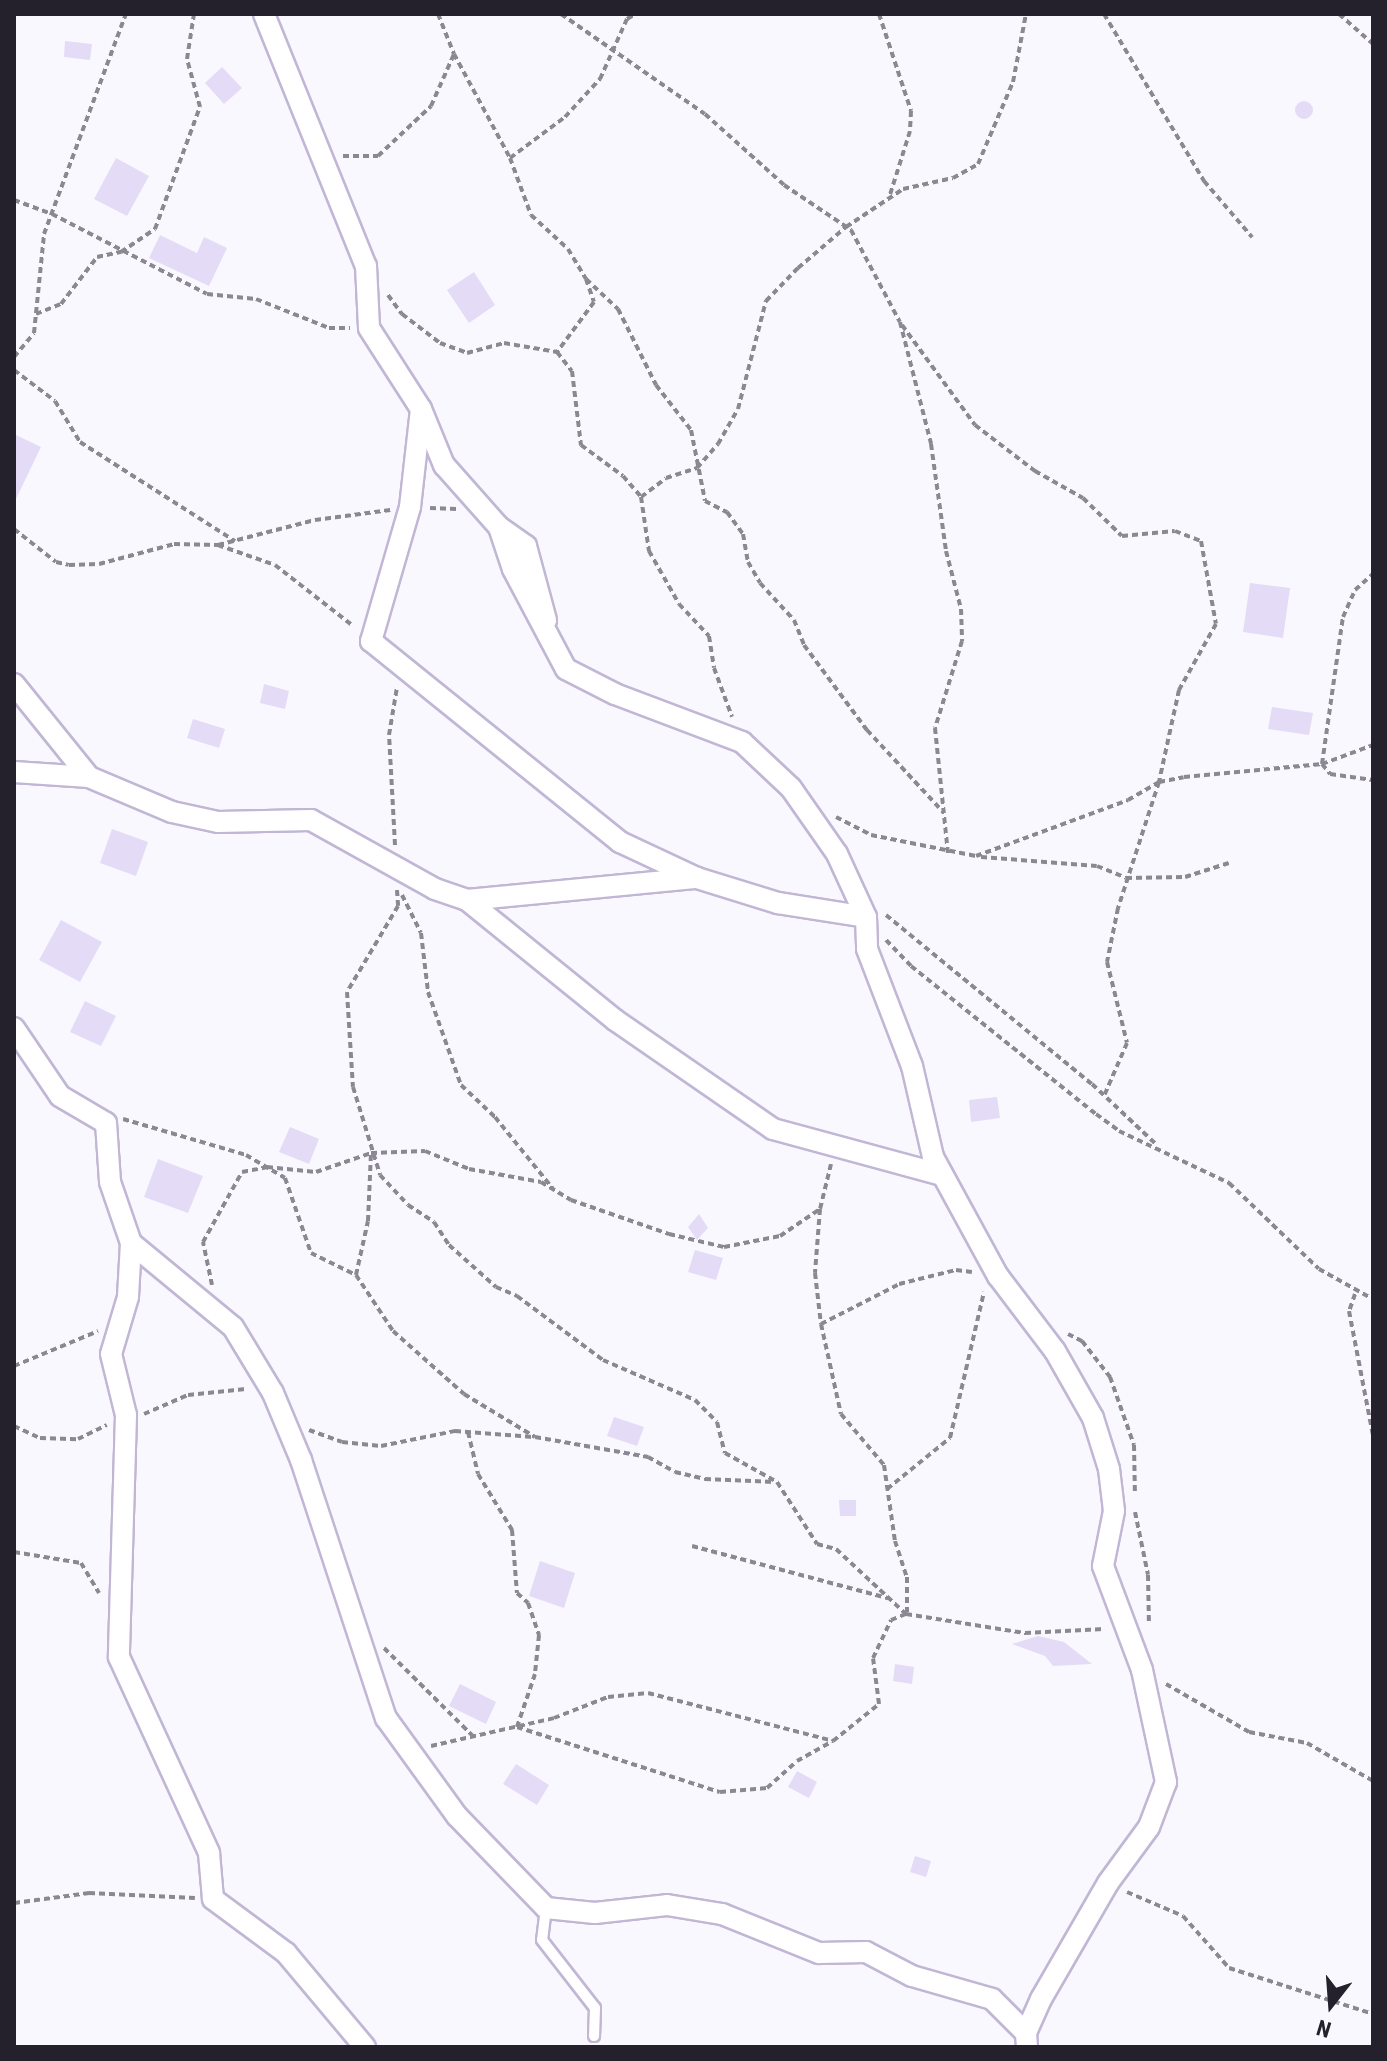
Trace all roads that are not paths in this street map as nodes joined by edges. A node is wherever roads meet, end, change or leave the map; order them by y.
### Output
1 (264, 14) edge
2 (421, 409) junction
3 (14, 684) edge
4 (14, 772) edge
5 (89, 777) junction
6 (697, 878) junction
7 (467, 900) junction
8 (866, 917) junction
9 (14, 1028) edge
10 (942, 1175) junction
11 (131, 1243) junction
12 (546, 1908) junction
13 (594, 2036) dead end
14 (1026, 2040) edge
15 (365, 2047) edge

1 - 2 street
2 - 6 street
2 - 8 street
3 - 5 street
4 - 5 street
5 - 7 street
6 - 7 street
6 - 8 street
7 - 10 street
8 - 10 street
9 - 11 street
10 - 14 street
11 - 12 street
11 - 15 street
12 - 13 lane
12 - 14 street

